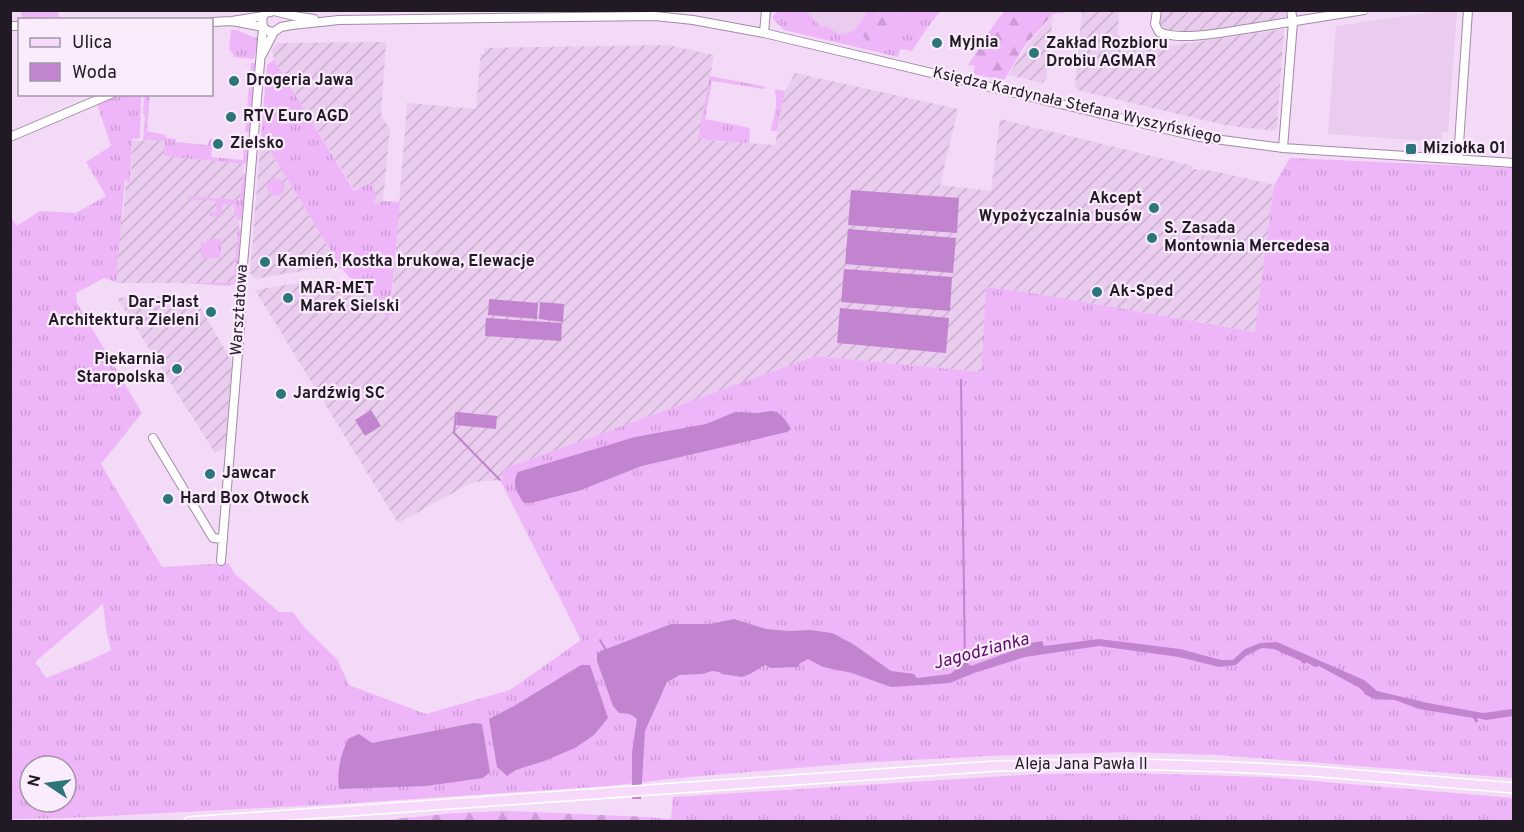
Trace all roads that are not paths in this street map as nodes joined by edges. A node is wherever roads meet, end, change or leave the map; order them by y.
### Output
1 (766, 10) edge
2 (1157, 10) edge
3 (1291, 10) edge
4 (1364, 10) edge
5 (1468, 10) edge
6 (279, 12) edge
7 (266, 13) edge
8 (339, 20) junction
9 (232, 21) junction
10 (213, 22) edge
11 (1293, 22) junction
12 (263, 27) junction
13 (278, 30) junction
14 (764, 33) junction
15 (260, 59) junction
16 (106, 96) edge
17 (10, 137) edge
18 (1283, 148) junction
19 (1458, 159) junction
20 (1514, 163) edge
21 (153, 438) dead end
22 (223, 539) junction
23 (221, 561) dead end
24 (1514, 788) edge
25 (189, 822) edge

1 - 14 street
2 - 11 street
3 - 11 street
4 - 11 street
5 - 19 street
6 - 7 street
6 - 8 street
6 - 13 street
7 - 9 street
7 - 12 street
8 - 13 street
8 - 14 street, Księdza Kardynała Stefana Wyszyńskiego
9 - 10 street
9 - 12 street
11 - 18 street
12 - 13 street
12 - 15 street, Warsztatowa
13 - 15 street, Warsztatowa
14 - 18 street, Księdza Kardynała Stefana Wyszyńskiego
15 - 22 street, Warsztatowa
16 - 17 street
18 - 19 street, Księdza Kardynała Stefana Wyszyńskiego
19 - 20 street, Księdza Kardynała Stefana Wyszyńskiego
21 - 22 street
22 - 23 street, Warsztatowa
24 - 25 main road, Aleja Jana Pawła II

